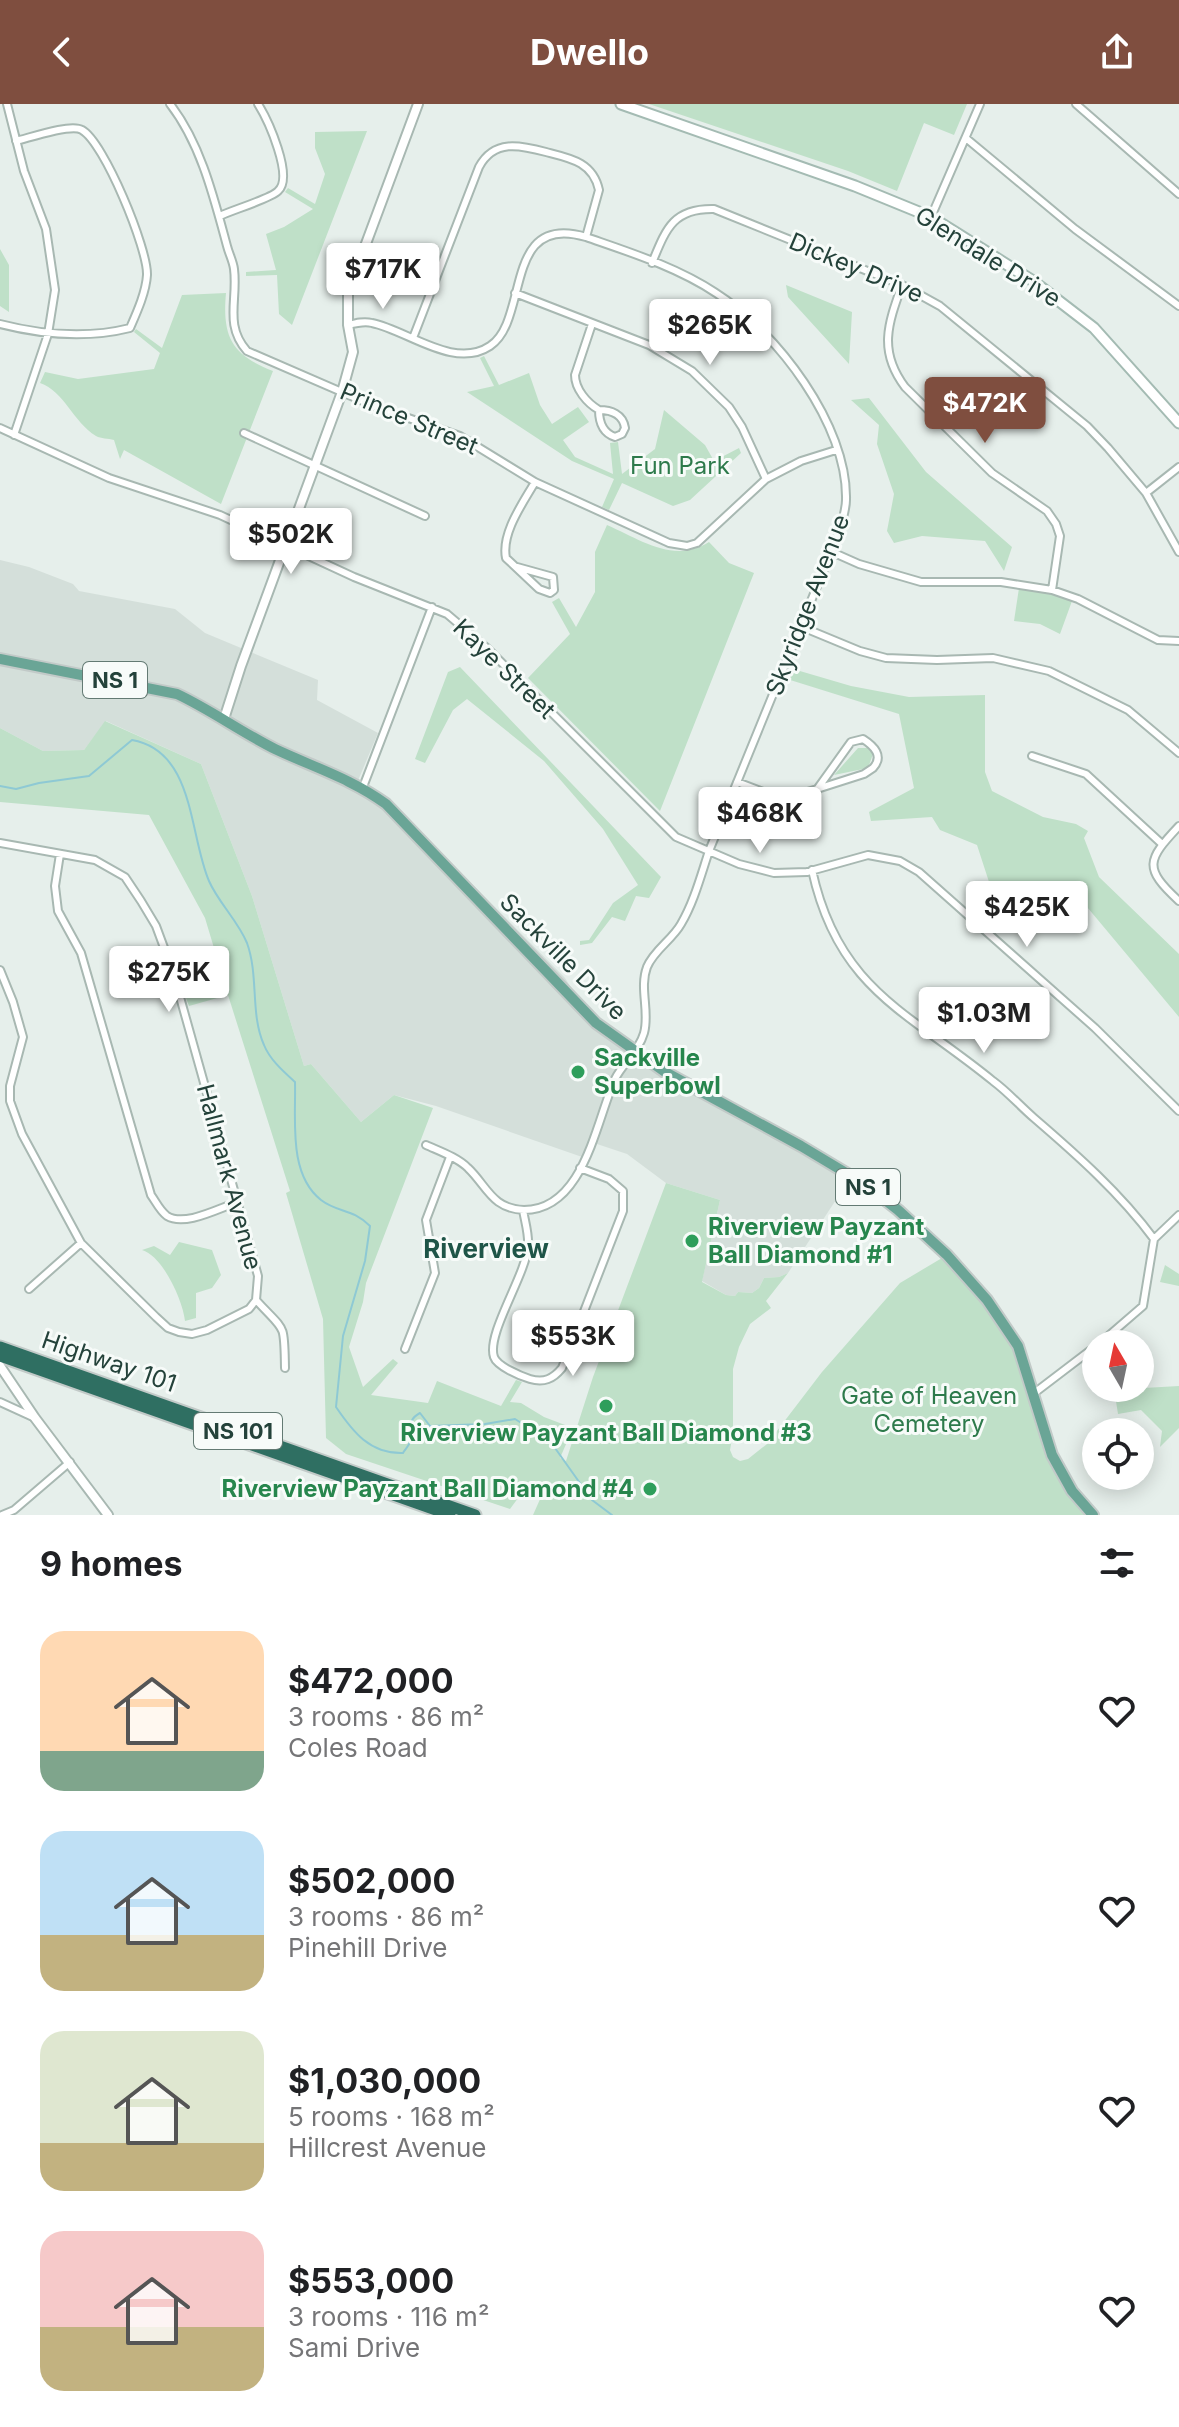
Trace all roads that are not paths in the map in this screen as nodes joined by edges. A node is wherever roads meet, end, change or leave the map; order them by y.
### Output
1 (7, 104) edge
2 (170, 104) edge
3 (418, 104) edge
4 (621, 104) edge
5 (980, 104) edge
6 (1076, 104) edge
7 (262, 105) edge
8 (967, 139) junction
9 (16, 141) junction
10 (1179, 194) edge
11 (220, 216) junction
12 (931, 217) junction
13 (586, 237) junction
14 (652, 263) junction
15 (902, 285) junction
16 (515, 293) junction
17 (1179, 306) edge
18 (0, 324) edge
19 (592, 324) junction
20 (348, 325) junction
21 (48, 334) junction
22 (413, 338) junction
23 (342, 392) junction
24 (599, 410) junction
25 (1179, 423) edge
26 (0, 428) edge
27 (244, 433) dead end
28 (14, 435) junction
29 (836, 450) junction
30 (315, 465) junction
31 (1179, 467) edge
32 (766, 479) junction
33 (535, 482) junction
34 (1146, 493) junction
35 (425, 516) dead end
36 (285, 546) junction
37 (832, 552) junction
38 (1179, 552) edge
39 (517, 567) junction
40 (1052, 590) junction
41 (432, 607) junction
42 (802, 627) junction
43 (1179, 641) edge
44 (0, 659) edge
45 (224, 719) junction
46 (1179, 753) edge
47 (1032, 756) dead end
48 (737, 782) junction
49 (363, 787) junction
50 (818, 788) junction
51 (1179, 826) edge
52 (0, 843) edge
53 (1162, 844) junction
54 (709, 851) junction
55 (60, 854) junction
56 (812, 870) junction
57 (1179, 901) edge
58 (0, 970) edge
59 (634, 1052) junction
60 (1179, 1111) edge
61 (426, 1145) dead end
62 (450, 1157) junction
63 (580, 1168) junction
64 (238, 1202) junction
65 (523, 1210) junction
66 (1179, 1215) edge
67 (1154, 1239) junction
68 (81, 1243) junction
69 (29, 1289) dead end
70 (256, 1300) junction
71 (1115, 1330) edge
72 (0, 1347) edge
73 (405, 1349) dead end
74 (0, 1356) edge
75 (1082, 1356) edge
76 (0, 1366) edge
77 (285, 1368) dead end
78 (1033, 1394) junction
79 (0, 1402) edge
80 (35, 1418) junction
81 (70, 1462) junction
82 (2, 1515) edge
83 (108, 1515) edge
84 (450, 1515) edge
85 (475, 1515) edge
86 (1093, 1515) edge

1 - 9 street
2 - 11 street, Prince Street
3 - 20 street
4 - 12 main road, Glendale Drive
5 - 8 street
6 - 10 street
7 - 11 street
8 - 12 street
8 - 17 street
9 - 21 street
9 - 21 street
11 - 23 street, Prince Street
12 - 25 main road, Glendale Drive
13 - 14 street, Skyridge Avenue
13 - 16 street, Skyridge Avenue
13 - 22 street
14 - 15 street, Dickey Drive
14 - 29 street, Skyridge Avenue
15 - 34 street, Dickey Drive
15 - 40 street
16 - 19 street
16 - 22 street, Skyridge Avenue
18 - 21 street
19 - 24 street
19 - 32 street
20 - 22 street, Skyridge Avenue
20 - 23 street
21 - 28 street
23 - 30 street
23 - 33 street, Prince Street
24 - 24 street
26 - 28 street, Kaye Street
27 - 30 street
28 - 36 street, Kaye Street
29 - 32 street, Prince Street
29 - 37 street, Skyridge Avenue
30 - 35 street
30 - 36 street
31 - 34 street
32 - 33 street, Prince Street
33 - 39 street
34 - 38 street, Dickey Drive
36 - 41 street, Kaye Street
36 - 45 street
37 - 40 street
37 - 42 street, Skyridge Avenue
39 - 39 street
40 - 43 street
41 - 49 street
41 - 54 street, Kaye Street
42 - 46 street
42 - 48 street, Skyridge Avenue
44 - 45 main road, Sackville Drive / NS 1
45 - 49 main road, Sackville Drive / NS 1
47 - 53 street
48 - 50 street
48 - 54 street, Skyridge Avenue
49 - 59 main road, Sackville Drive / NS 1
50 - 50 street
51 - 53 street
52 - 55 street, Hallmark Avenue
53 - 57 street
54 - 56 street, Kaye Street
54 - 59 street, Skyridge Avenue
55 - 64 street, Hallmark Avenue
55 - 64 street
56 - 60 street, Kaye Street
56 - 67 street
58 - 68 street, Hallmark Avenue
59 - 63 street, Skyridge Avenue
59 - 78 main road, Sackville Drive / NS 1
61 - 62 street
62 - 65 street
62 - 73 street
63 - 65 street, Skyridge Avenue
63 - 65 street
64 - 70 street, Hallmark Avenue
66 - 67 street
67 - 71 street
68 - 69 street
68 - 70 street, Hallmark Avenue
70 - 77 street
72 - 85 highway, Highway 101 / NS 101
74 - 84 highway, Highway 101 / NS 101
75 - 78 street
76 - 80 street
78 - 86 main road, Sackville Drive / NS 1
79 - 80 street
80 - 81 street
81 - 82 street
81 - 83 street

